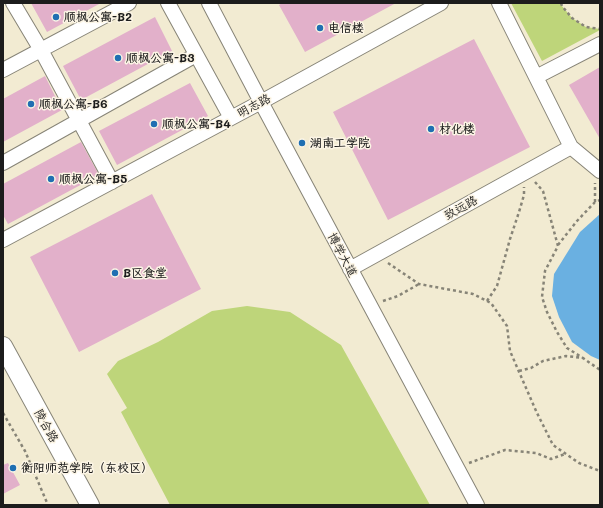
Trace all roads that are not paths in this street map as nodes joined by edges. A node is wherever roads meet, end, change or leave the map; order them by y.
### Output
1 (13, 3) edge
2 (129, 3) edge
3 (168, 3) edge
4 (209, 3) edge
5 (441, 3) edge
6 (499, 3) edge
7 (600, 44) edge
8 (41, 50) junction
9 (196, 55) junction
10 (3, 70) edge
11 (536, 77) junction
12 (261, 102) junction
13 (231, 118) junction
14 (79, 120) junction
15 (571, 147) junction
16 (3, 163) edge
17 (600, 171) edge
18 (112, 182) junction
19 (3, 240) edge
20 (350, 269) junction
21 (3, 346) edge
22 (3, 370) edge
23 (77, 505) edge
24 (90, 505) edge
25 (477, 505) edge

1 - 8 street
2 - 8 street
3 - 9 street
4 - 12 street, 博学大道
5 - 12 street, 明志路
6 - 11 street
7 - 11 street
8 - 10 street
8 - 14 street
9 - 13 street
9 - 14 street
11 - 15 street
12 - 13 street, 明志路
12 - 20 street, 博学大道
13 - 18 street, 明志路
14 - 16 street
14 - 18 street
15 - 17 street
15 - 20 street, 致远路
18 - 19 street, 明志路
20 - 25 street, 博学大道
21 - 24 street, 陵合路
22 - 23 street, 陵合路

